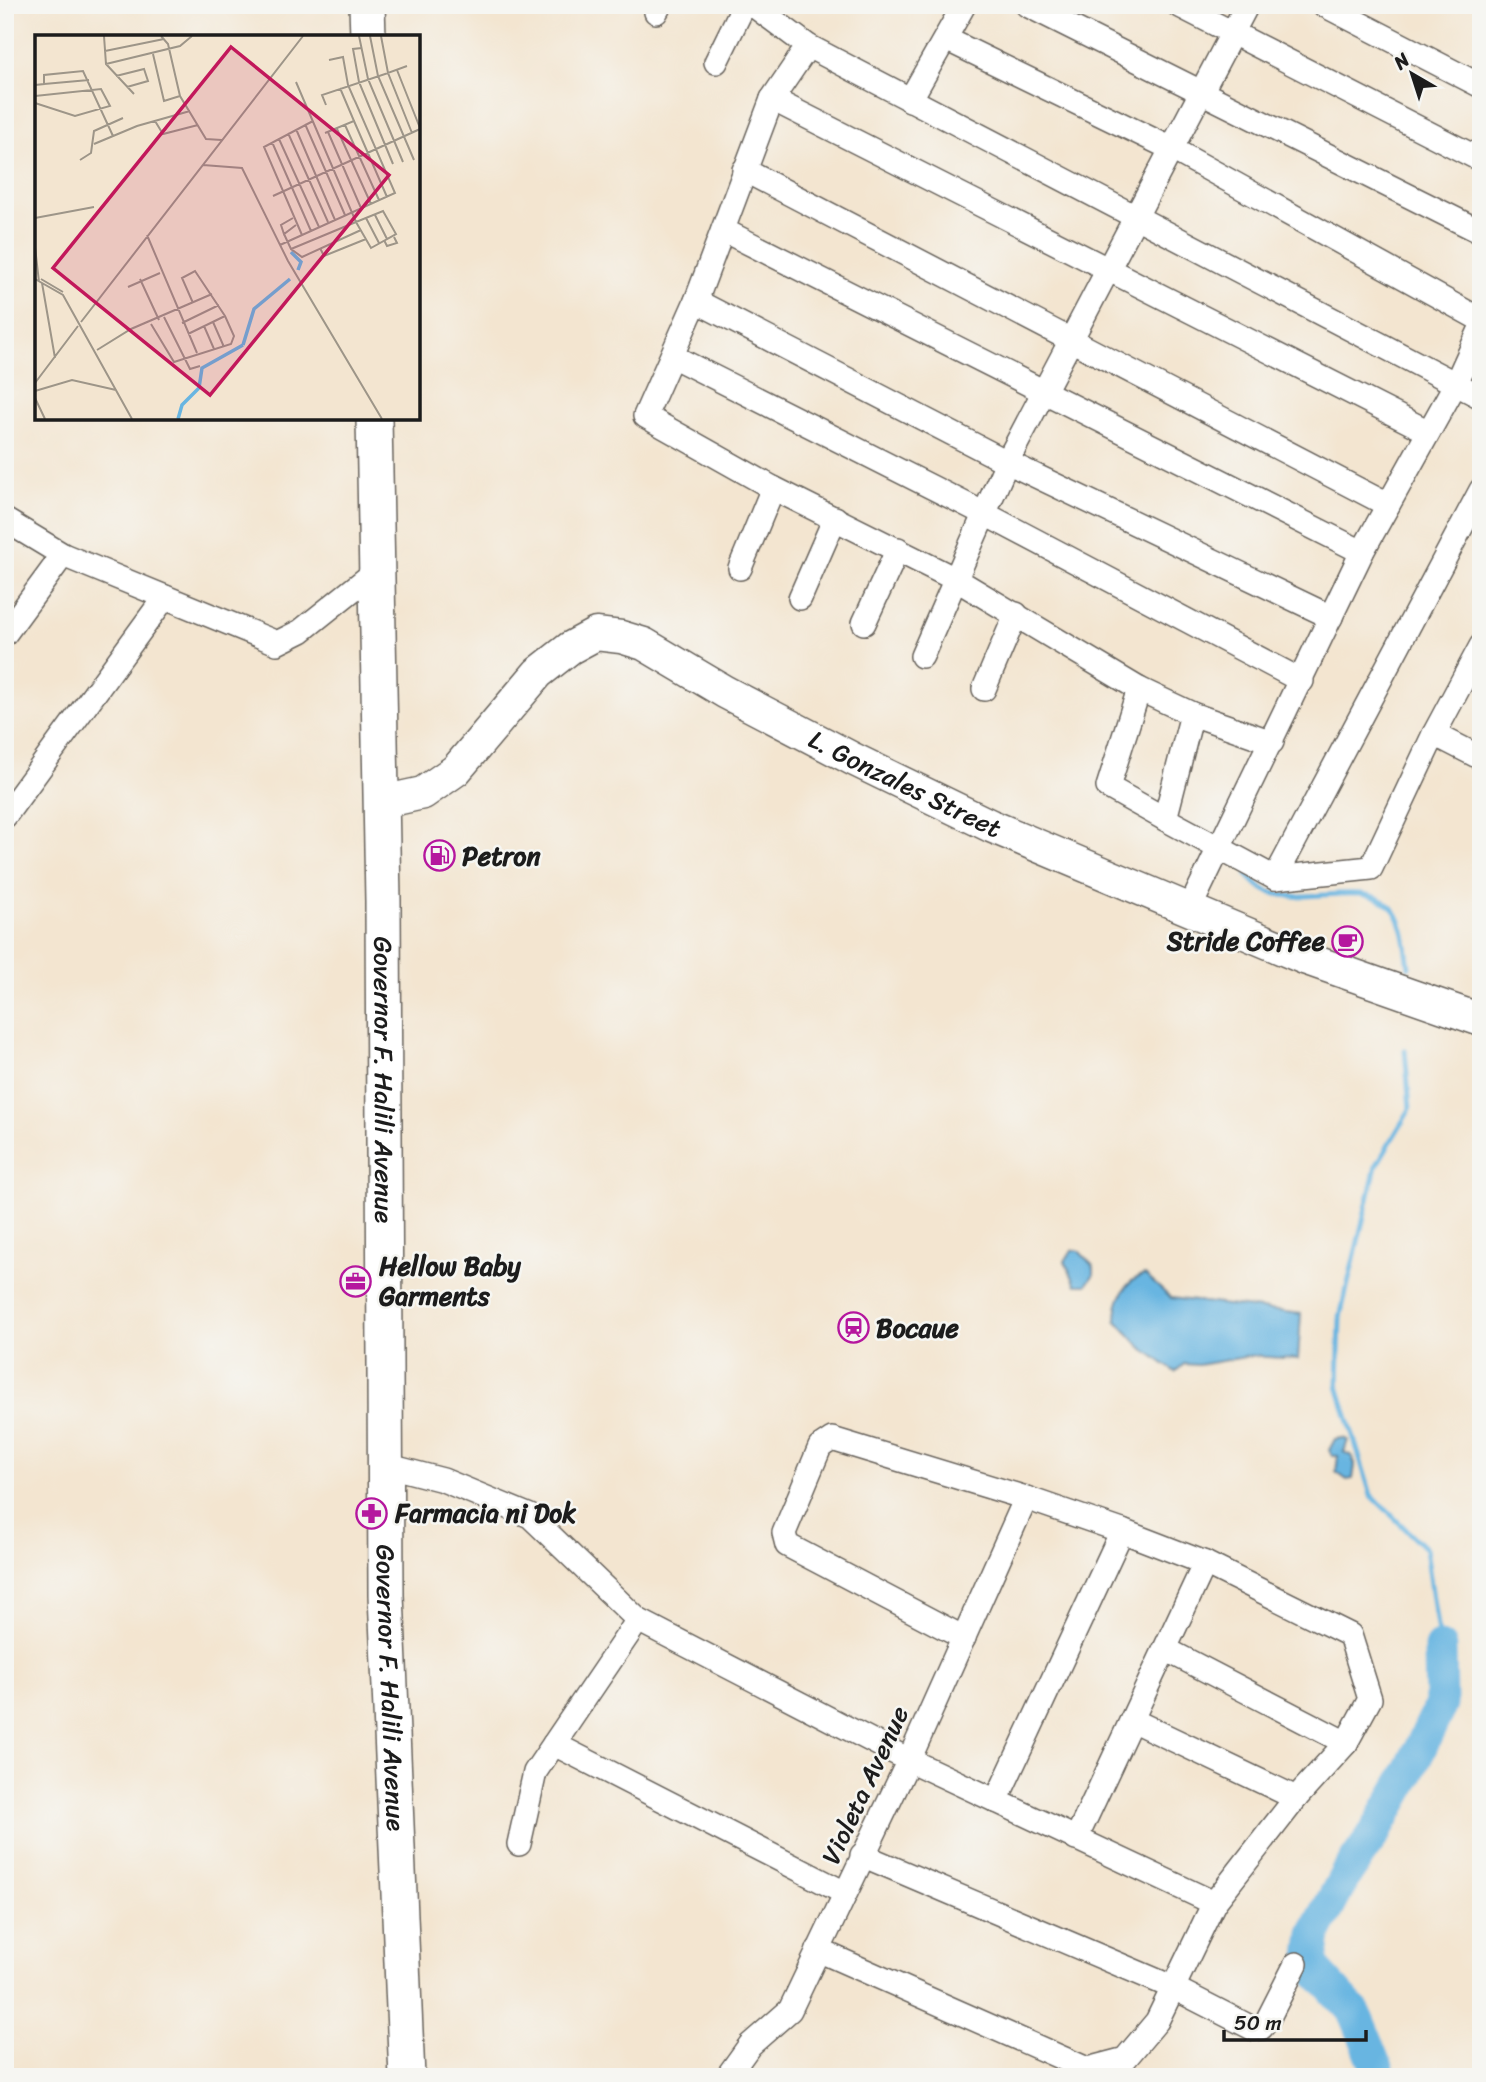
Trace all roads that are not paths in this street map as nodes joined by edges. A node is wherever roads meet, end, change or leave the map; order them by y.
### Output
1 (367, 5) edge
2 (744, 5) edge
3 (753, 5) edge
4 (964, 5) edge
5 (1027, 5) edge
6 (1178, 5) edge
7 (1247, 5) edge
8 (1324, 5) edge
9 (1232, 33) junction
10 (368, 35) edge
11 (946, 39) junction
12 (808, 46) junction
13 (716, 62) dead end
14 (1481, 86) edge
15 (1203, 94) junction
16 (772, 99) junction
17 (910, 100) junction
18 (1171, 149) junction
19 (1481, 160) edge
20 (744, 170) junction
21 (1137, 217) junction
22 (723, 230) junction
23 (1481, 232) edge
24 (1109, 270) junction
25 (696, 301) junction
26 (1481, 320) edge
27 (1481, 328) edge
28 (1072, 340) junction
29 (672, 356) junction
30 (1456, 383) junction
31 (1043, 392) junction
32 (1481, 397) edge
33 (374, 420) edge
34 (1427, 431) junction
35 (1007, 462) junction
36 (773, 488) junction
37 (1481, 489) edge
38 (1388, 505) junction
39 (985, 514) junction
40 (835, 518) junction
41 (5, 520) edge
42 (898, 549) junction
43 (1362, 552) junction
44 (63, 555) junction
45 (740, 568) dead end
46 (376, 571) junction
47 (957, 580) junction
48 (165, 597) junction
49 (800, 598) dead end
50 (1016, 614) junction
51 (1331, 617) junction
52 (864, 623) dead end
53 (5, 634) edge
54 (1481, 646) edge
55 (922, 656) dead end
56 (1302, 681) junction
57 (984, 689) dead end
58 (1139, 689) junction
59 (1192, 714) junction
60 (1434, 734) junction
61 (1272, 742) junction
62 (1481, 758) edge
63 (382, 802) junction
64 (5, 816) edge
65 (1165, 819) junction
66 (1221, 848) junction
67 (1275, 878) junction
68 (1190, 908) junction
69 (1481, 1020) edge
70 (385, 1465) junction
71 (1026, 1498) junction
72 (1122, 1531) junction
73 (1205, 1563) junction
74 (638, 1620) junction
75 (964, 1638) junction
76 (1167, 1650) junction
77 (1132, 1720) junction
78 (1346, 1743) junction
79 (554, 1744) junction
80 (909, 1760) junction
81 (1296, 1798) junction
82 (996, 1801) junction
83 (1076, 1839) junction
84 (519, 1844) dead end
85 (862, 1855) junction
86 (845, 1893) junction
87 (1214, 1903) junction
88 (818, 1950) junction
89 (1296, 1964) dead end
90 (1172, 1987) junction
91 (407, 2077) edge
92 (727, 2077) edge

1 - 10 main road
2 - 13 street
3 - 12 street
4 - 11 street
5 - 15 street
6 - 9 street
7 - 9 street
8 - 14 street
9 - 15 street
9 - 19 street
11 - 17 street
11 - 18 street
12 - 16 street
12 - 17 street
15 - 18 street
15 - 23 street
16 - 20 street
16 - 24 street
17 - 21 street
18 - 21 street
18 - 26 street
20 - 22 street
20 - 28 street
21 - 24 street
21 - 30 street
22 - 25 street
22 - 31 street
24 - 28 street
24 - 34 street
25 - 29 street
25 - 35 street
27 - 30 street
28 - 31 street
28 - 38 street
29 - 36 street
29 - 39 street
30 - 32 street
30 - 34 street
31 - 35 street
31 - 43 street
33 - 46 main road, Governor F. Halili Avenue
34 - 38 street
35 - 39 street
35 - 51 street
36 - 40 street
36 - 45 street
37 - 67 street
38 - 43 street
39 - 47 street
39 - 56 street
40 - 42 street
40 - 49 street
41 - 44 street
42 - 47 street
42 - 52 street
43 - 51 street
44 - 48 street
44 - 53 street
46 - 48 street
46 - 63 main road, Governor F. Halili Avenue
47 - 50 street
47 - 55 street
48 - 64 street
50 - 57 street
50 - 58 street
51 - 56 street
54 - 60 street
56 - 61 street
58 - 59 street
58 - 65 street
59 - 61 street
59 - 65 street
60 - 62 street
60 - 67 street
61 - 66 street
63 - 68 street, L. Gonzales Street
63 - 70 main road, Governor F. Halili Avenue
65 - 66 street
66 - 67 street
66 - 68 street
68 - 69 street, L. Gonzales Street
70 - 74 street
70 - 91 main road, Governor F. Halili Avenue
71 - 72 street
71 - 75 street, Violeta Avenue
71 - 75 street
72 - 73 street
72 - 82 street
73 - 76 street
73 - 78 street
74 - 79 street
74 - 80 street
75 - 80 street, Violeta Avenue
76 - 77 street
76 - 78 street
77 - 81 street
77 - 83 street
78 - 81 street
79 - 84 street
79 - 86 street
80 - 82 street
80 - 85 street, Violeta Avenue
81 - 87 street
82 - 83 street
83 - 87 street
85 - 86 street, Violeta Avenue
85 - 90 street
86 - 88 street, Violeta Avenue
87 - 90 street
88 - 90 street
88 - 92 street, Violeta Avenue
89 - 90 street

